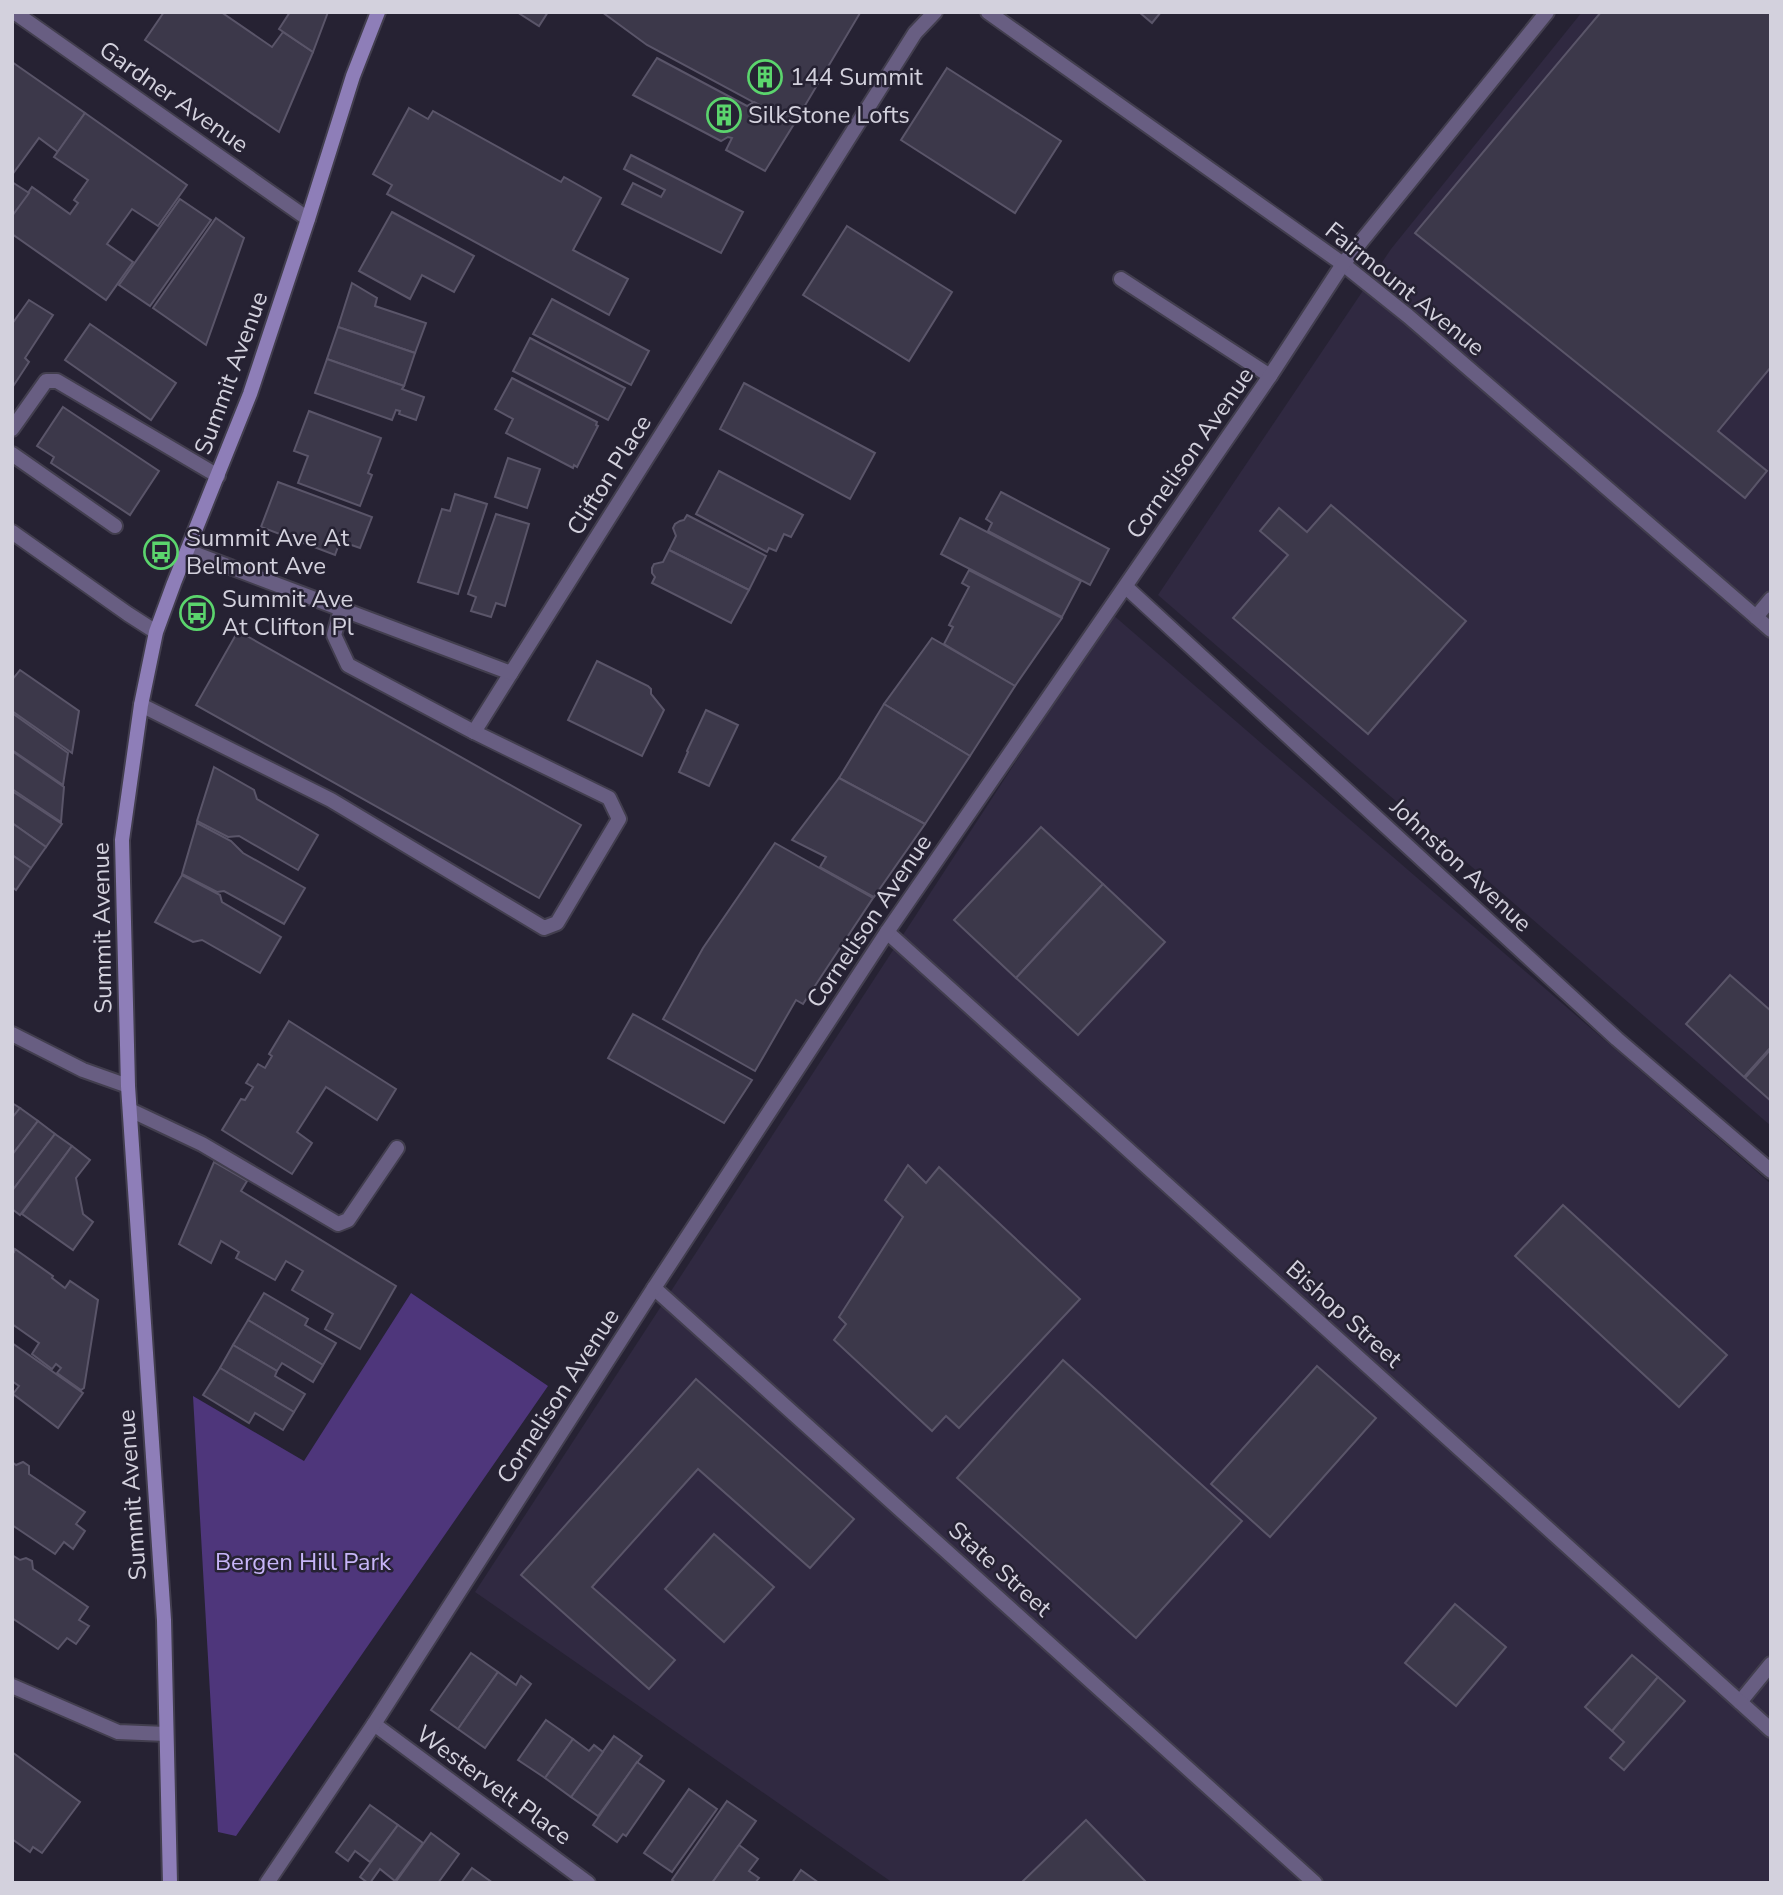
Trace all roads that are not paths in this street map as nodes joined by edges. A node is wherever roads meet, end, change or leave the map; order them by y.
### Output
1 (14, 12) edge
2 (378, 12) edge
3 (934, 12) edge
4 (988, 12) edge
5 (1547, 12) edge
6 (308, 219) junction
7 (1343, 264) junction
8 (1121, 279) dead end
9 (1270, 376) junction
10 (12, 429) edge
11 (12, 454) edge
12 (218, 476) junction
13 (115, 526) dead end
14 (12, 532) edge
15 (188, 551) junction
16 (1126, 587) junction
17 (1771, 599) edge
18 (341, 610) junction
19 (1756, 617) junction
20 (1771, 629) edge
21 (156, 632) junction
22 (511, 673) junction
23 (141, 705) junction
24 (474, 732) junction
25 (887, 932) junction
26 (12, 1034) edge
27 (128, 1086) junction
28 (130, 1111) junction
29 (397, 1148) dead end
30 (1771, 1171) edge
31 (654, 1288) junction
32 (1771, 1664) edge
33 (12, 1686) edge
34 (1740, 1702) junction
35 (374, 1724) junction
36 (1771, 1730) edge
37 (166, 1734) junction
38 (170, 1883) edge
39 (267, 1883) edge
40 (588, 1883) edge
41 (1315, 1883) edge

1 - 6 street, Gardner Avenue
2 - 6 main road, Summit Avenue
3 - 22 street, Clifton Place
4 - 7 street, Fairmount Avenue
5 - 7 street, Cornelison Avenue
6 - 12 main road, Summit Avenue
7 - 9 street, Cornelison Avenue
7 - 19 street, Fairmount Avenue
8 - 9 street
9 - 16 street, Cornelison Avenue
10 - 12 street
11 - 13 street
12 - 15 main road, Summit Avenue
14 - 21 street
15 - 18 street
15 - 21 main road, Summit Avenue
16 - 25 street, Cornelison Avenue
16 - 30 street, Johnston Avenue
17 - 19 street
18 - 22 street
18 - 24 street
19 - 20 street, Fairmount Avenue
21 - 23 main road, Summit Avenue
22 - 24 street, Clifton Place
23 - 24 street
23 - 27 main road, Summit Avenue
25 - 31 street, Cornelison Avenue
25 - 34 street, Bishop Street
26 - 27 street
27 - 28 main road, Summit Avenue
28 - 29 street
28 - 37 main road, Summit Avenue
31 - 35 street, Cornelison Avenue
31 - 41 street, State Street
32 - 34 street
33 - 37 street
34 - 36 street, Bishop Street
35 - 39 street, Cornelison Avenue
35 - 40 street, Westervelt Place
37 - 38 main road, Summit Avenue

